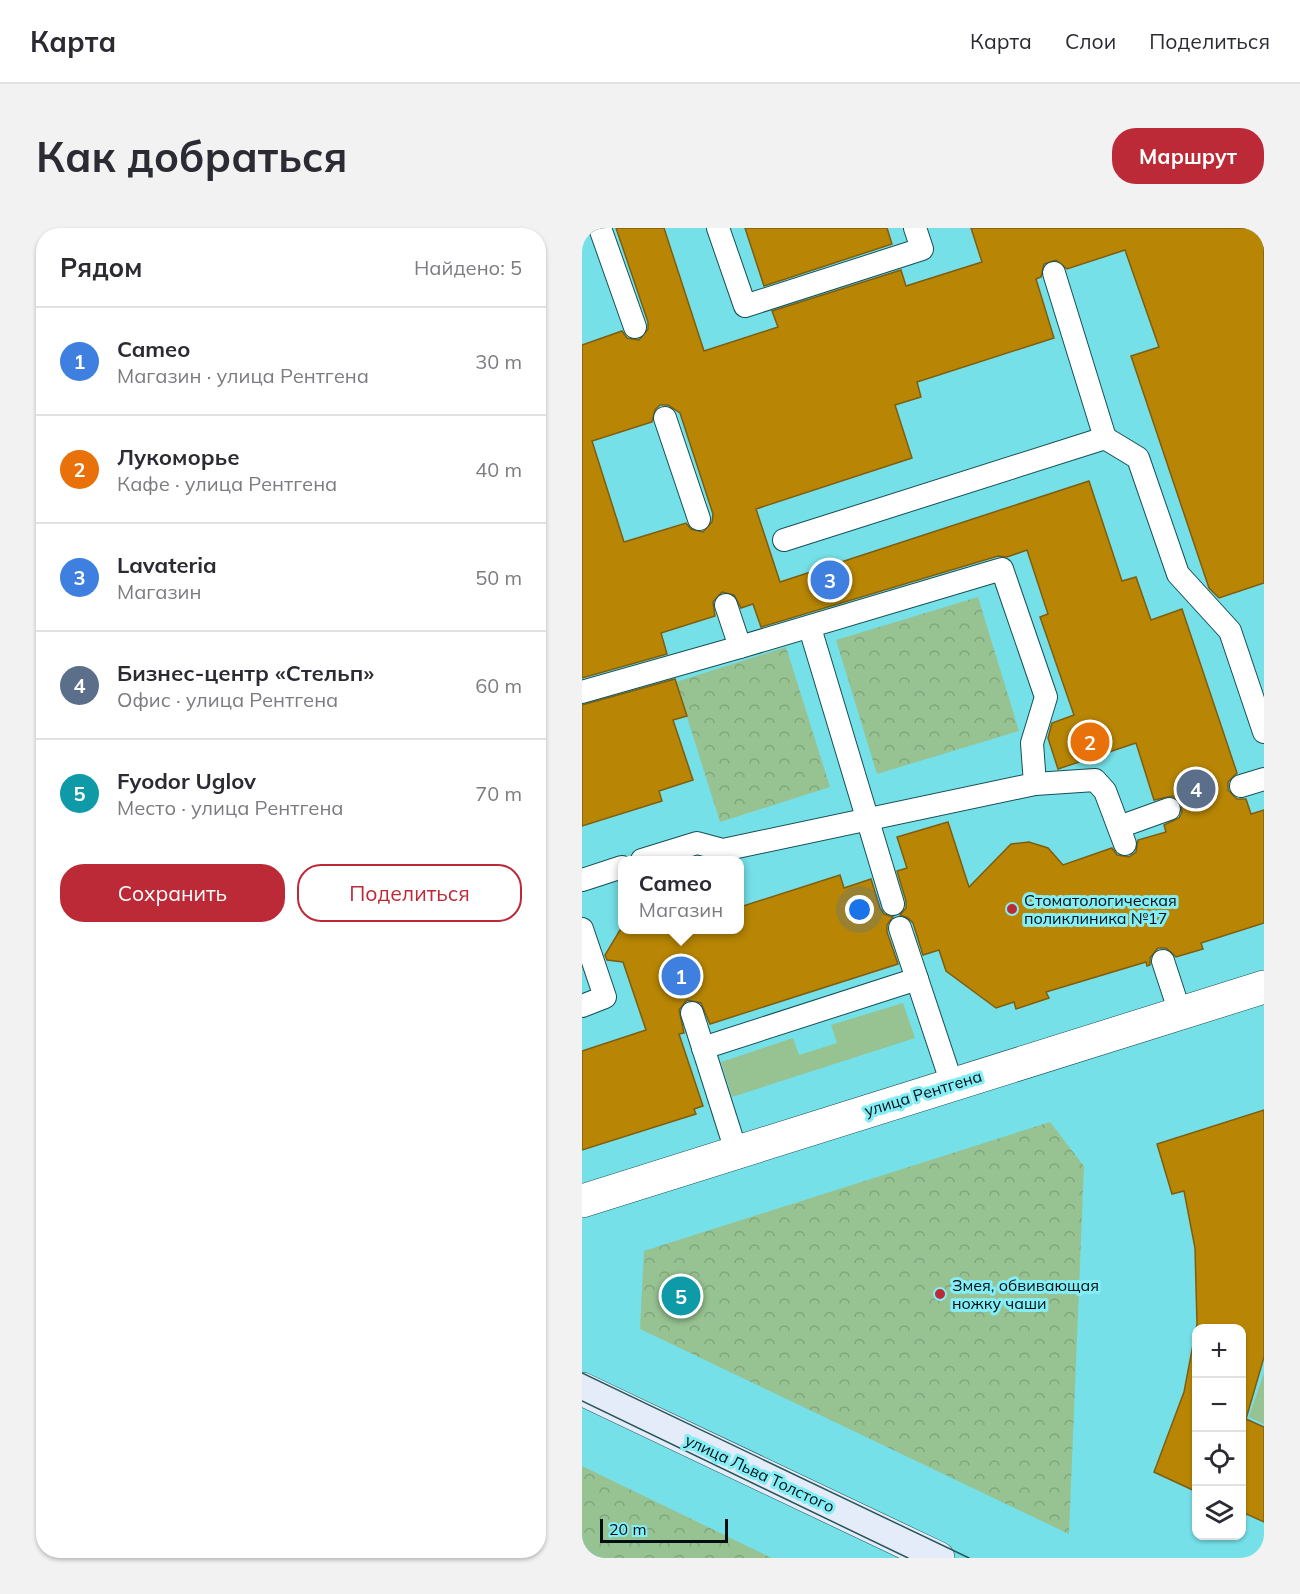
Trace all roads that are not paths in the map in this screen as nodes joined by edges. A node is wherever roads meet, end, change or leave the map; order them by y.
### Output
1 (600, 228) edge
2 (718, 228) edge
3 (915, 228) edge
4 (1054, 273) dead end
5 (635, 327) dead end
6 (665, 418) dead end
7 (1105, 438) junction
8 (699, 519) dead end
9 (784, 540) dead end
10 (726, 605) dead end
11 (810, 628) junction
12 (740, 647) junction
13 (582, 692) edge
14 (1264, 732) edge
15 (1264, 779) edge
16 (1035, 784) junction
17 (1241, 786) dead end
18 (1169, 809) dead end
19 (867, 819) junction
20 (657, 856) edge
21 (618, 868) edge
22 (582, 880) edge
23 (893, 904) dead end
24 (900, 928) dead end
25 (582, 929) edge
26 (1163, 961) dead end
27 (917, 979) junction
28 (1264, 987) edge
29 (582, 1006) edge
30 (692, 1013) dead end
31 (1180, 1013) junction
32 (703, 1048) junction
33 (952, 1084) junction
34 (736, 1151) junction
35 (582, 1201) edge
36 (582, 1389) edge
37 (939, 1558) edge

1 - 5 lane
2 - 3 lane
4 - 7 lane
6 - 8 lane
7 - 9 lane
7 - 14 lane
10 - 12 lane
11 - 12 lane
11 - 16 lane
11 - 19 lane
12 - 13 lane
15 - 17 lane
16 - 18 lane
16 - 19 lane
19 - 20 lane
19 - 23 lane
21 - 22 lane
24 - 27 lane
25 - 29 lane
26 - 31 lane
27 - 32 lane
27 - 33 lane
28 - 31 street, улица Рентгена
30 - 32 lane
31 - 33 street, улица Рентгена
32 - 34 lane
33 - 34 street, улица Рентгена
34 - 35 street, улица Рентгена
36 - 37 street, улица Льва Толстого

